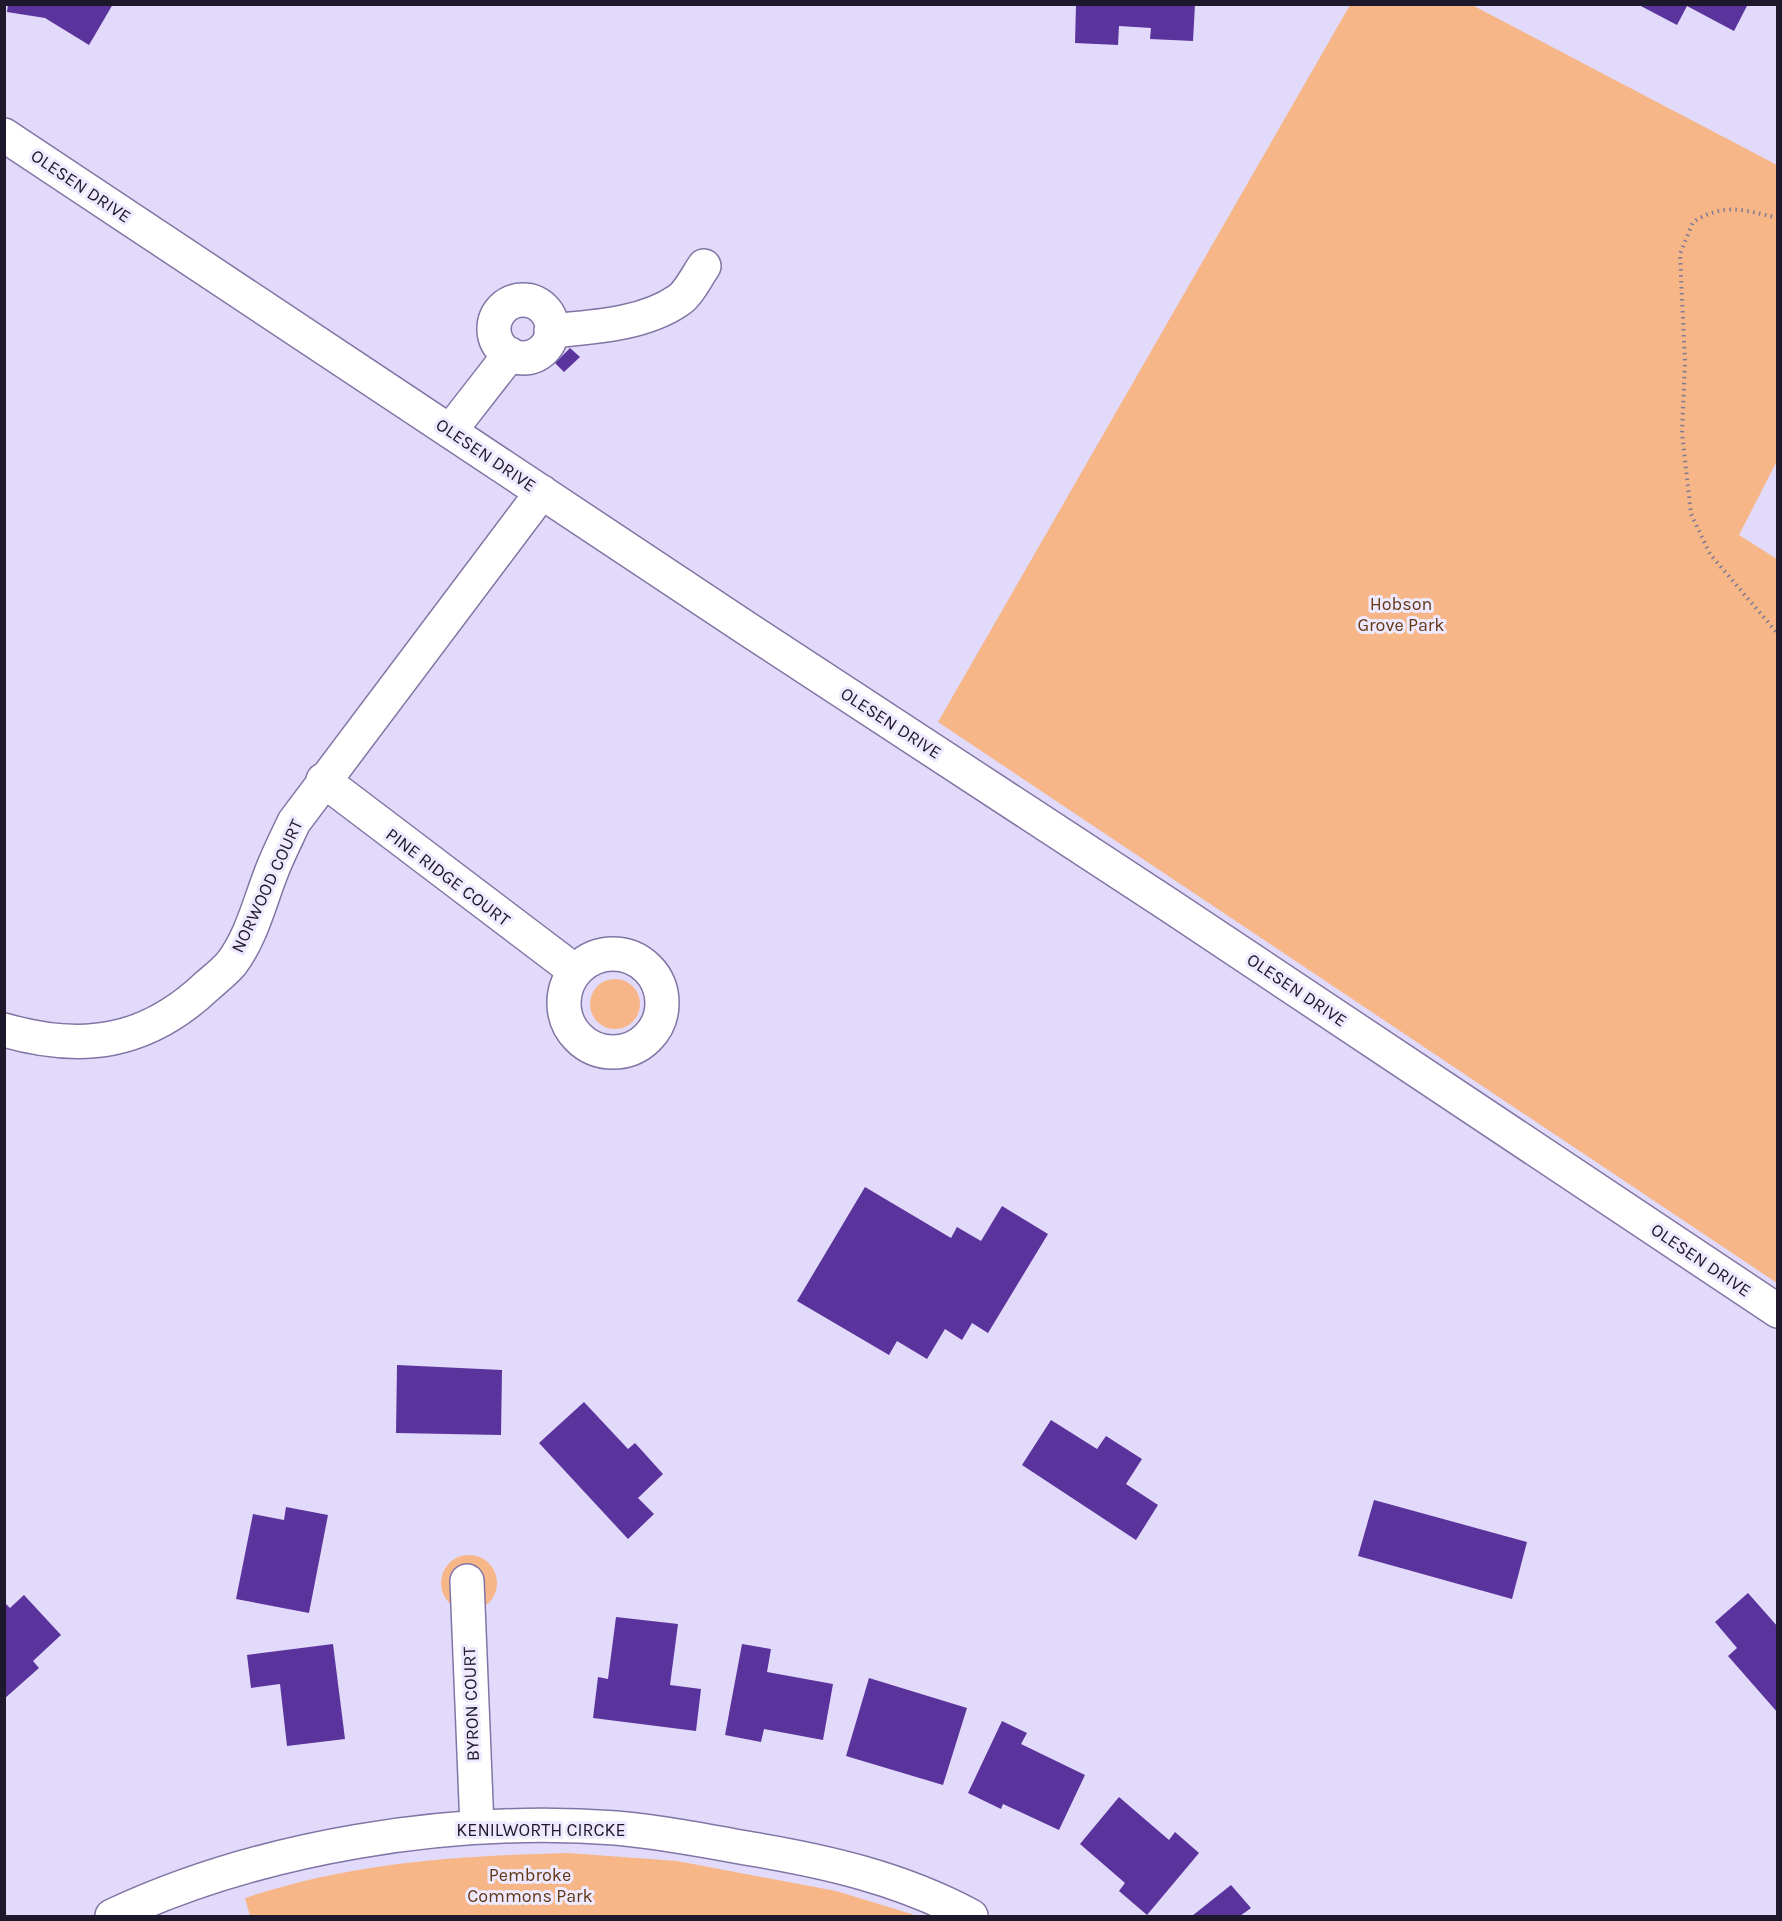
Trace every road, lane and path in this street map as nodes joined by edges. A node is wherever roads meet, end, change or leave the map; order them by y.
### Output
1 (4, 135) edge
2 (1778, 218) edge
3 (704, 266) dead end
4 (551, 331) junction
5 (510, 354) junction
6 (450, 431) junction
7 (542, 492) junction
8 (1778, 634) edge
9 (323, 780) junction
10 (575, 971) dead end
11 (4, 1030) edge
12 (1778, 1311) edge
13 (467, 1581) dead end
14 (477, 1827) junction
15 (112, 1917) edge
16 (971, 1917) edge

1 - 6 street, OLESEN DRIVE
2 - 8 path
3 - 4 street
4 - 5 street
4 - 5 street
5 - 6 street
6 - 7 street, OLESEN DRIVE
7 - 9 street, NORWOOD COURT
7 - 12 street, OLESEN DRIVE
9 - 10 street, PINE RIDGE COURT
9 - 11 street, NORWOOD COURT
13 - 14 street, BYRON COURT
14 - 15 street, KENILWORTH CIRCKE
14 - 16 street, KENILWORTH CIRCKE

